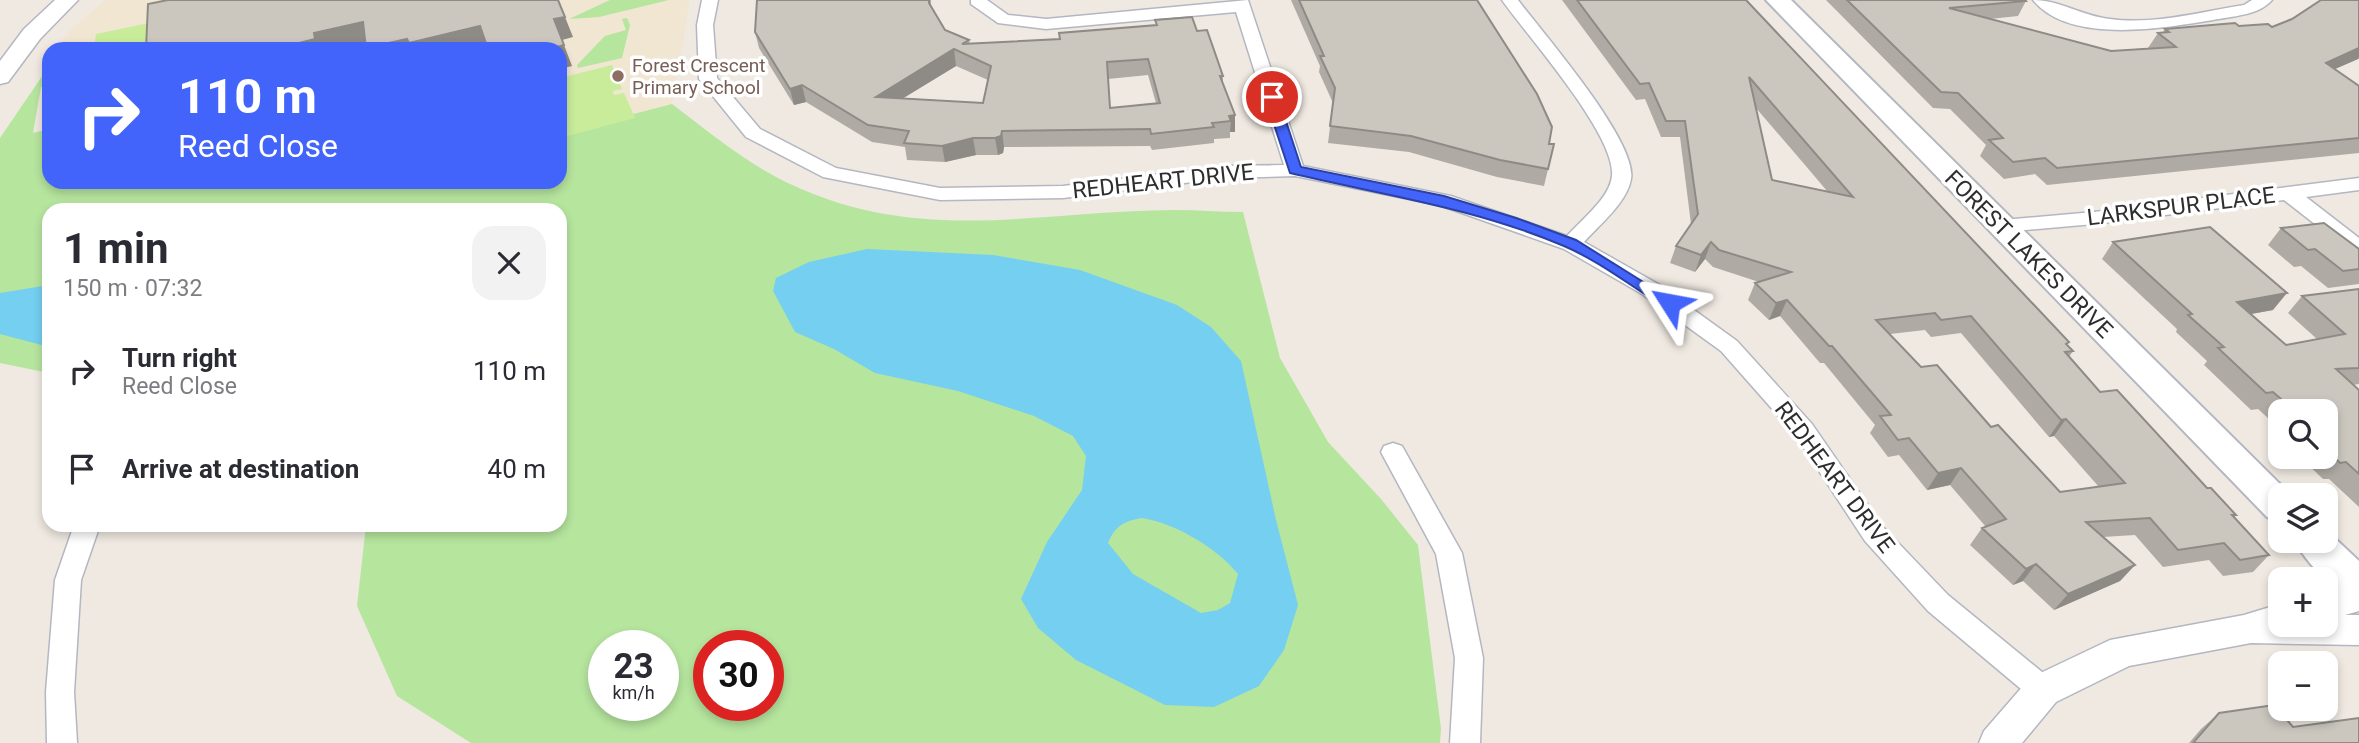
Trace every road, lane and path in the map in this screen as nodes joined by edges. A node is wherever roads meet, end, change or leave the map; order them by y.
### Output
1 (67, 0) edge
2 (710, 0) edge
3 (979, 0) edge
4 (1510, 0) edge
5 (1778, 0) edge
6 (2040, 0) edge
7 (2264, 0) edge
8 (1241, 4) edge
9 (0, 77) edge
10 (1295, 170) junction
11 (2359, 184) edge
12 (2287, 192) junction
13 (2002, 226) junction
14 (1571, 244) junction
15 (2359, 248) edge
16 (1393, 452) dead end
17 (2268, 496) edge
18 (85, 532) edge
19 (2326, 553) edge
20 (2359, 585) edge
21 (2359, 597) edge
22 (2338, 603) edge
23 (2268, 623) edge
24 (2244, 630) junction
25 (2359, 630) edge
26 (2043, 690) junction
27 (62, 743) edge
28 (1465, 743) edge
29 (1998, 743) edge

1 - 9 street
2 - 10 street, REDHEART DRIVE
3 - 8 street
4 - 14 street
5 - 13 main road, FOREST LAKES DRIVE
6 - 7 street
8 - 10 street
10 - 14 street, REDHEART DRIVE
11 - 12 street, LARKSPUR PLACE
12 - 13 street, LARKSPUR PLACE
12 - 15 street
13 - 17 main road, FOREST LAKES DRIVE
14 - 26 street, REDHEART DRIVE
16 - 28 street
18 - 27 street
19 - 20 main road
21 - 22 street
23 - 24 street
24 - 25 street
24 - 26 street
26 - 29 street

